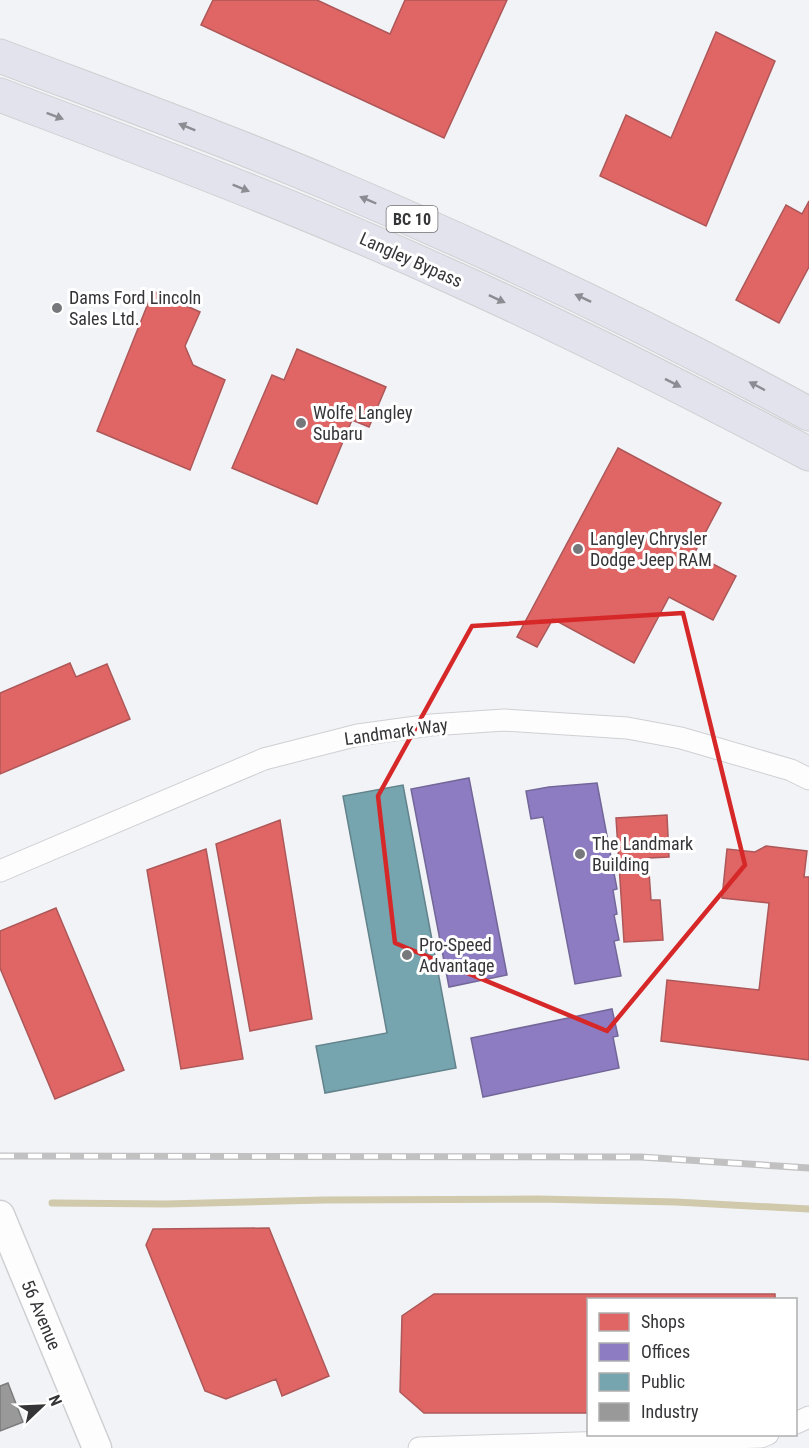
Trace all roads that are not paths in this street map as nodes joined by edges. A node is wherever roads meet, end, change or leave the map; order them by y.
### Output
1 (0, 56) edge
2 (0, 95) edge
3 (809, 414) edge
4 (809, 454) edge
5 (809, 778) edge
6 (0, 871) edge
7 (0, 1215) edge
8 (763, 1436) edge
9 (97, 1448) edge
10 (419, 1448) edge

3 -> 1 highway, Langley Bypass / BC 10
2 -> 4 highway, Langley Bypass / BC 10
5 - 6 street, Landmark Way
7 - 9 main road, 56 Avenue
8 - 10 street

